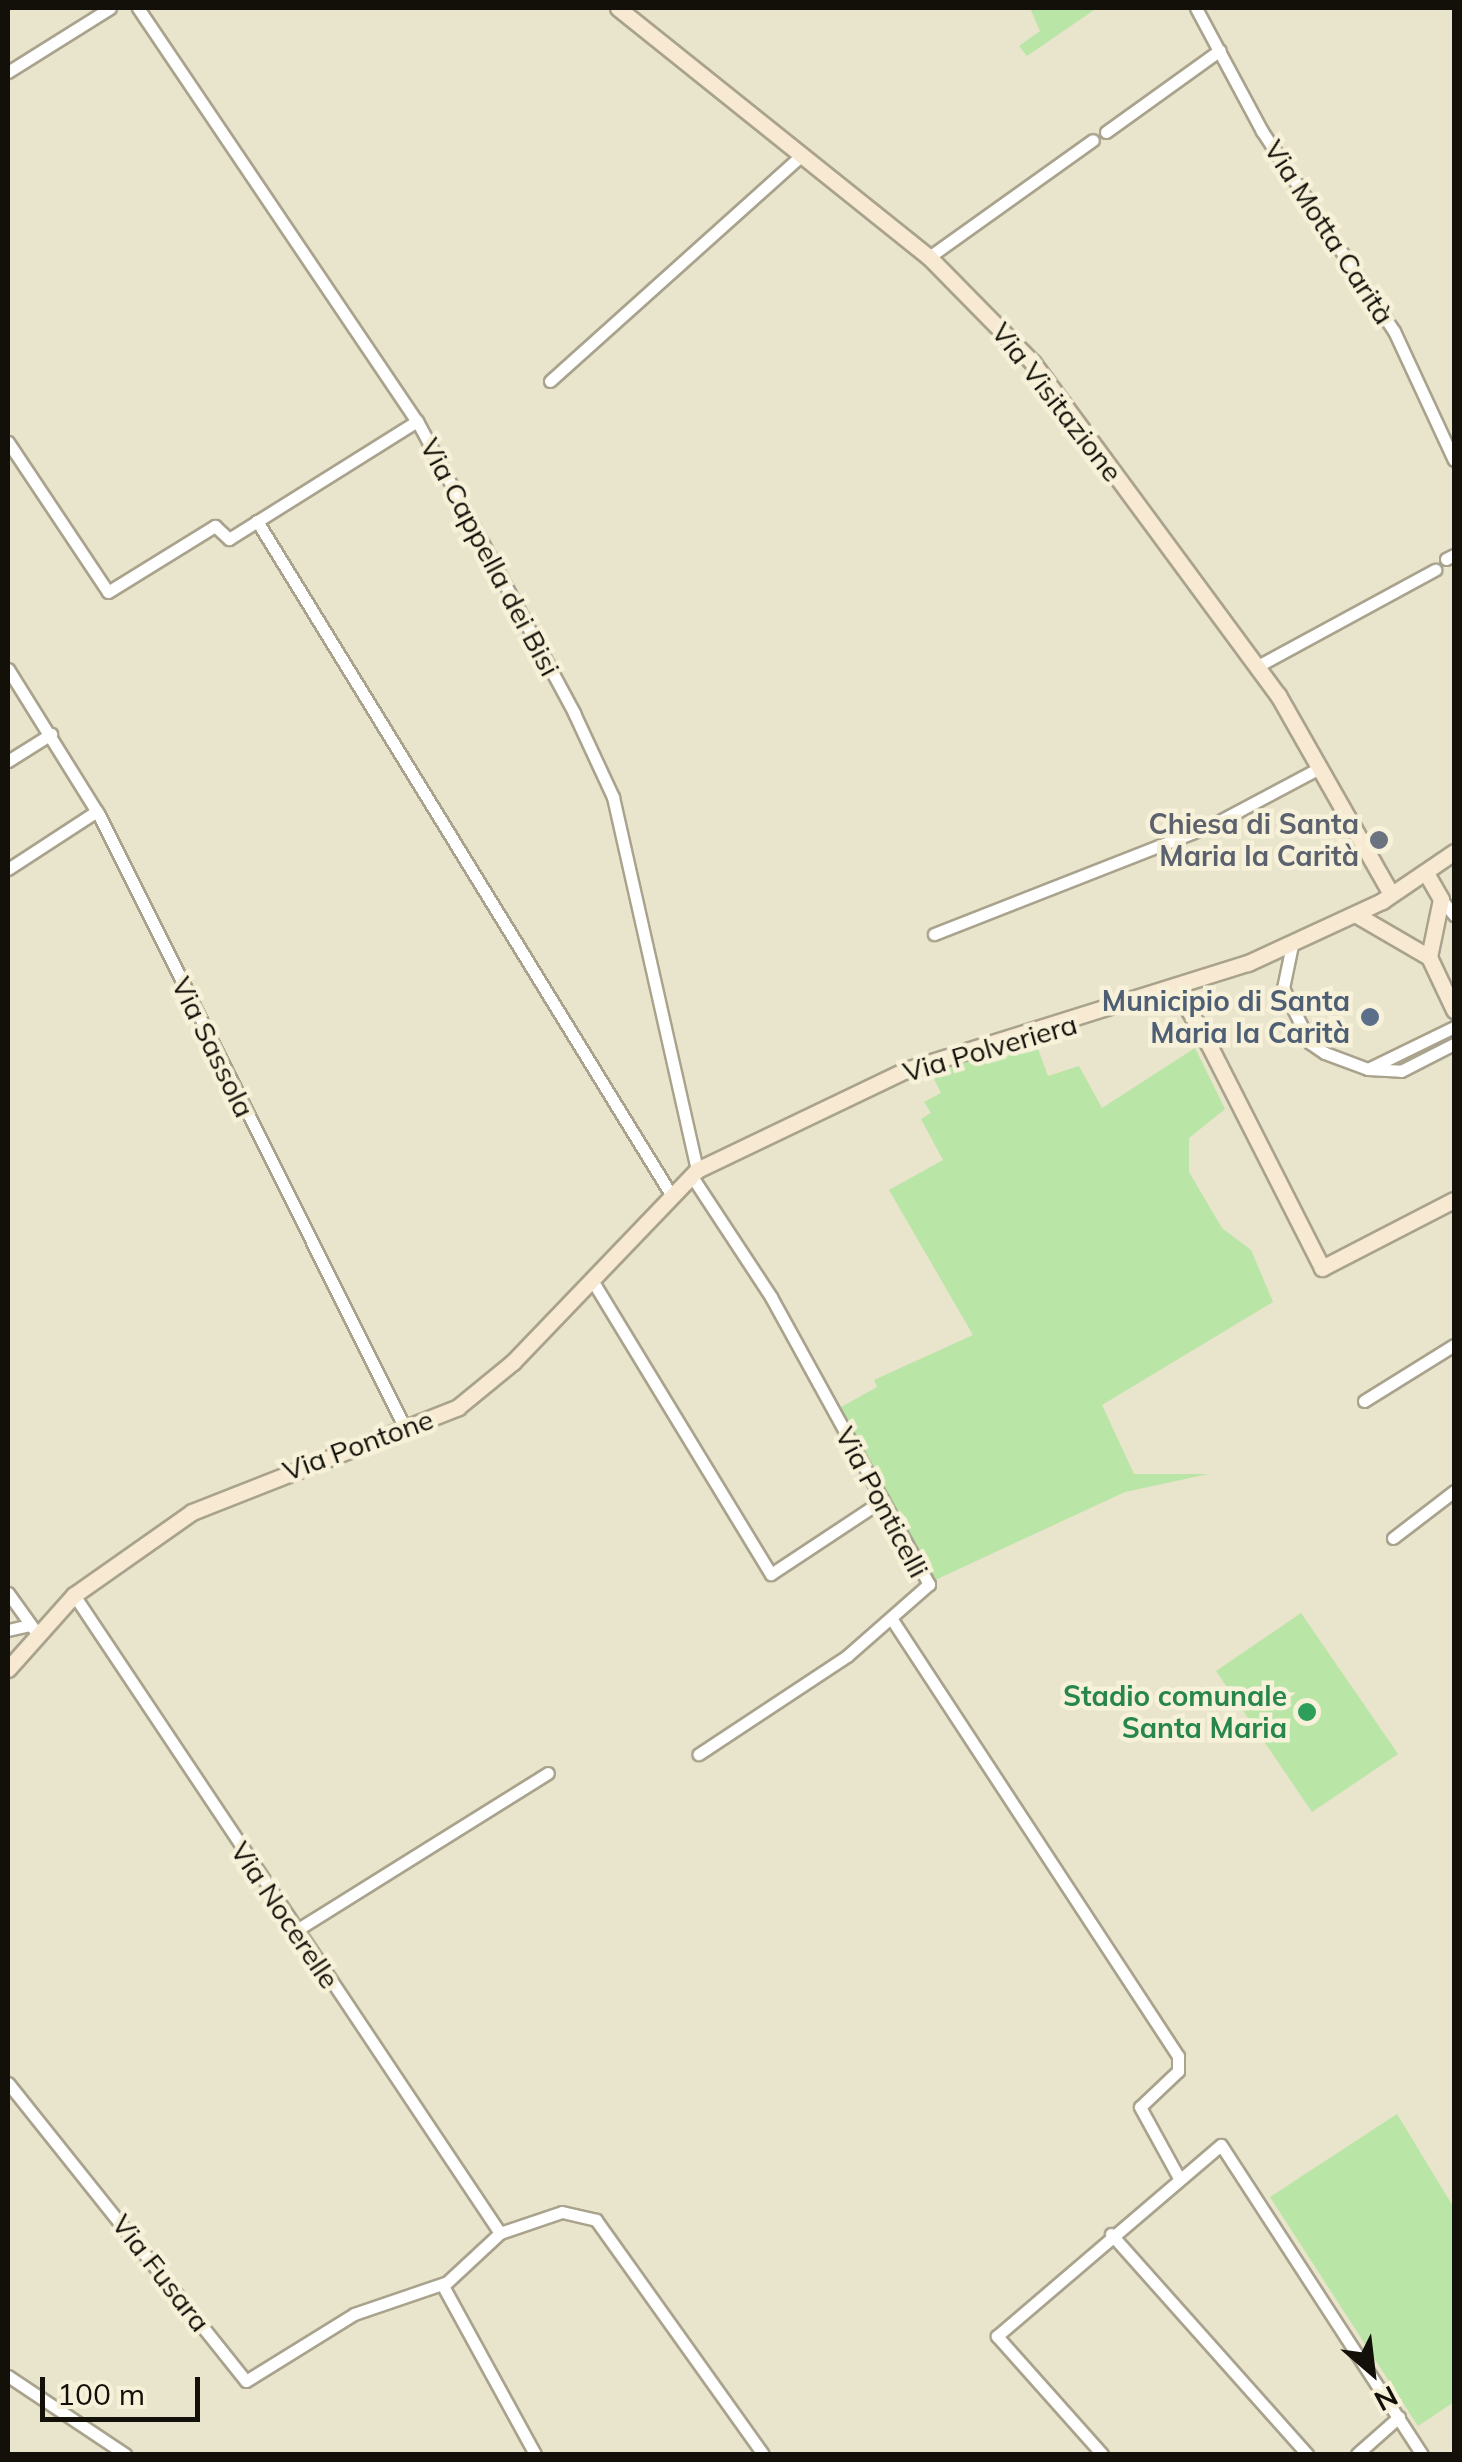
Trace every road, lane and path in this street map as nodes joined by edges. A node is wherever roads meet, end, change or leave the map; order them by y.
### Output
1 (110, 8) edge
2 (138, 8) edge
3 (618, 8) edge
4 (1196, 8) edge
5 (1220, 50) junction
6 (8, 72) edge
7 (1106, 132) dead end
8 (1093, 140) dead end
9 (801, 156) junction
10 (930, 257) junction
11 (550, 382) dead end
12 (417, 422) junction
13 (8, 442) edge
14 (1454, 460) edge
15 (257, 522) junction
16 (1435, 570) dead end
17 (1256, 667) junction
18 (8, 669) edge
19 (51, 734) junction
20 (8, 761) edge
21 (1321, 767) junction
22 (97, 811) junction
23 (1454, 852) edge
24 (8, 869) edge
25 (1426, 873) junction
26 (1390, 890) junction
27 (1441, 899) junction
28 (1356, 914) junction
29 (1454, 915) edge
30 (934, 934) dead end
31 (1292, 944) junction
32 (1429, 957) junction
33 (1190, 986) junction
34 (1168, 994) junction
35 (1186, 1005) junction
36 (1454, 1010) edge
37 (1454, 1027) edge
38 (1454, 1044) edge
39 (1368, 1069) junction
40 (694, 1172) junction
41 (672, 1196) junction
42 (1454, 1200) edge
43 (592, 1280) junction
44 (1454, 1345) edge
45 (1364, 1401) dead end
46 (407, 1432) junction
47 (1454, 1491) edge
48 (883, 1500) junction
49 (1393, 1538) dead end
50 (8, 1593) edge
51 (74, 1596) junction
52 (891, 1618) junction
53 (33, 1628) junction
54 (8, 1630) edge
55 (8, 1669) edge
56 (699, 1754) dead end
57 (548, 1773) dead end
58 (295, 1931) junction
59 (8, 2083) edge
60 (1178, 2176) junction
61 (500, 2233) junction
62 (1111, 2234) junction
63 (445, 2282) junction
64 (8, 2376) edge
65 (1399, 2418) junction
66 (124, 2454) edge
67 (535, 2454) edge
68 (763, 2454) edge
69 (1102, 2454) edge
70 (1307, 2454) edge
71 (1357, 2454) edge
72 (1422, 2454) edge

1 - 6 street
2 - 12 street, Via Cappella dei Bisi
3 - 9 street, Via Visitazione
4 - 5 street, Via Motta Carità
5 - 7 street
5 - 14 street, Via Motta Carità
8 - 10 street
9 - 10 street, Via Visitazione
9 - 11 street
10 - 17 street, Via Visitazione
12 - 15 street
12 - 40 street, Via Cappella dei Bisi
13 - 15 street
15 - 41 street
16 - 17 street
17 - 21 street, Via Visitazione
18 - 19 street, Via Sassola
19 - 20 street
19 - 22 street, Via Sassola
21 - 26 street, Via Visitazione
21 - 30 street
22 - 24 street
22 - 46 street, Via Sassola
23 - 25 street, Via Polveriera
25 - 26 street, Via Polveriera
25 - 27 street
26 - 28 street, Via Polveriera
27 - 29 street
27 - 32 street
28 - 31 street, Via Polveriera
28 - 32 street
31 - 33 street, Via Polveriera
31 - 39 street
32 - 36 street
33 - 34 street, Via Polveriera
33 - 35 street
34 - 35 street
34 - 40 street, Via Polveriera
35 - 42 street
37 - 39 street
38 - 39 street
40 - 41 street, Via Pontone
40 - 48 street, Via Ponticelli
41 - 43 street, Via Pontone
43 - 46 street, Via Pontone
43 - 48 street
44 - 45 street
46 - 51 street, Via Pontone
47 - 49 street
48 - 52 street, Via Ponticelli
50 - 53 street
51 - 53 street, Via Pontone
51 - 58 street, Via Nocerelle
52 - 56 street, Via Ponticelli
52 - 60 street
53 - 54 street
53 - 55 street, Via Pontone
57 - 58 street
58 - 61 street, Via Nocerelle
59 - 63 street, Via Fusara
60 - 62 street
60 - 65 street
61 - 63 street
61 - 68 street
62 - 69 street
62 - 70 street
63 - 67 street
64 - 66 street
65 - 71 street
65 - 72 street

